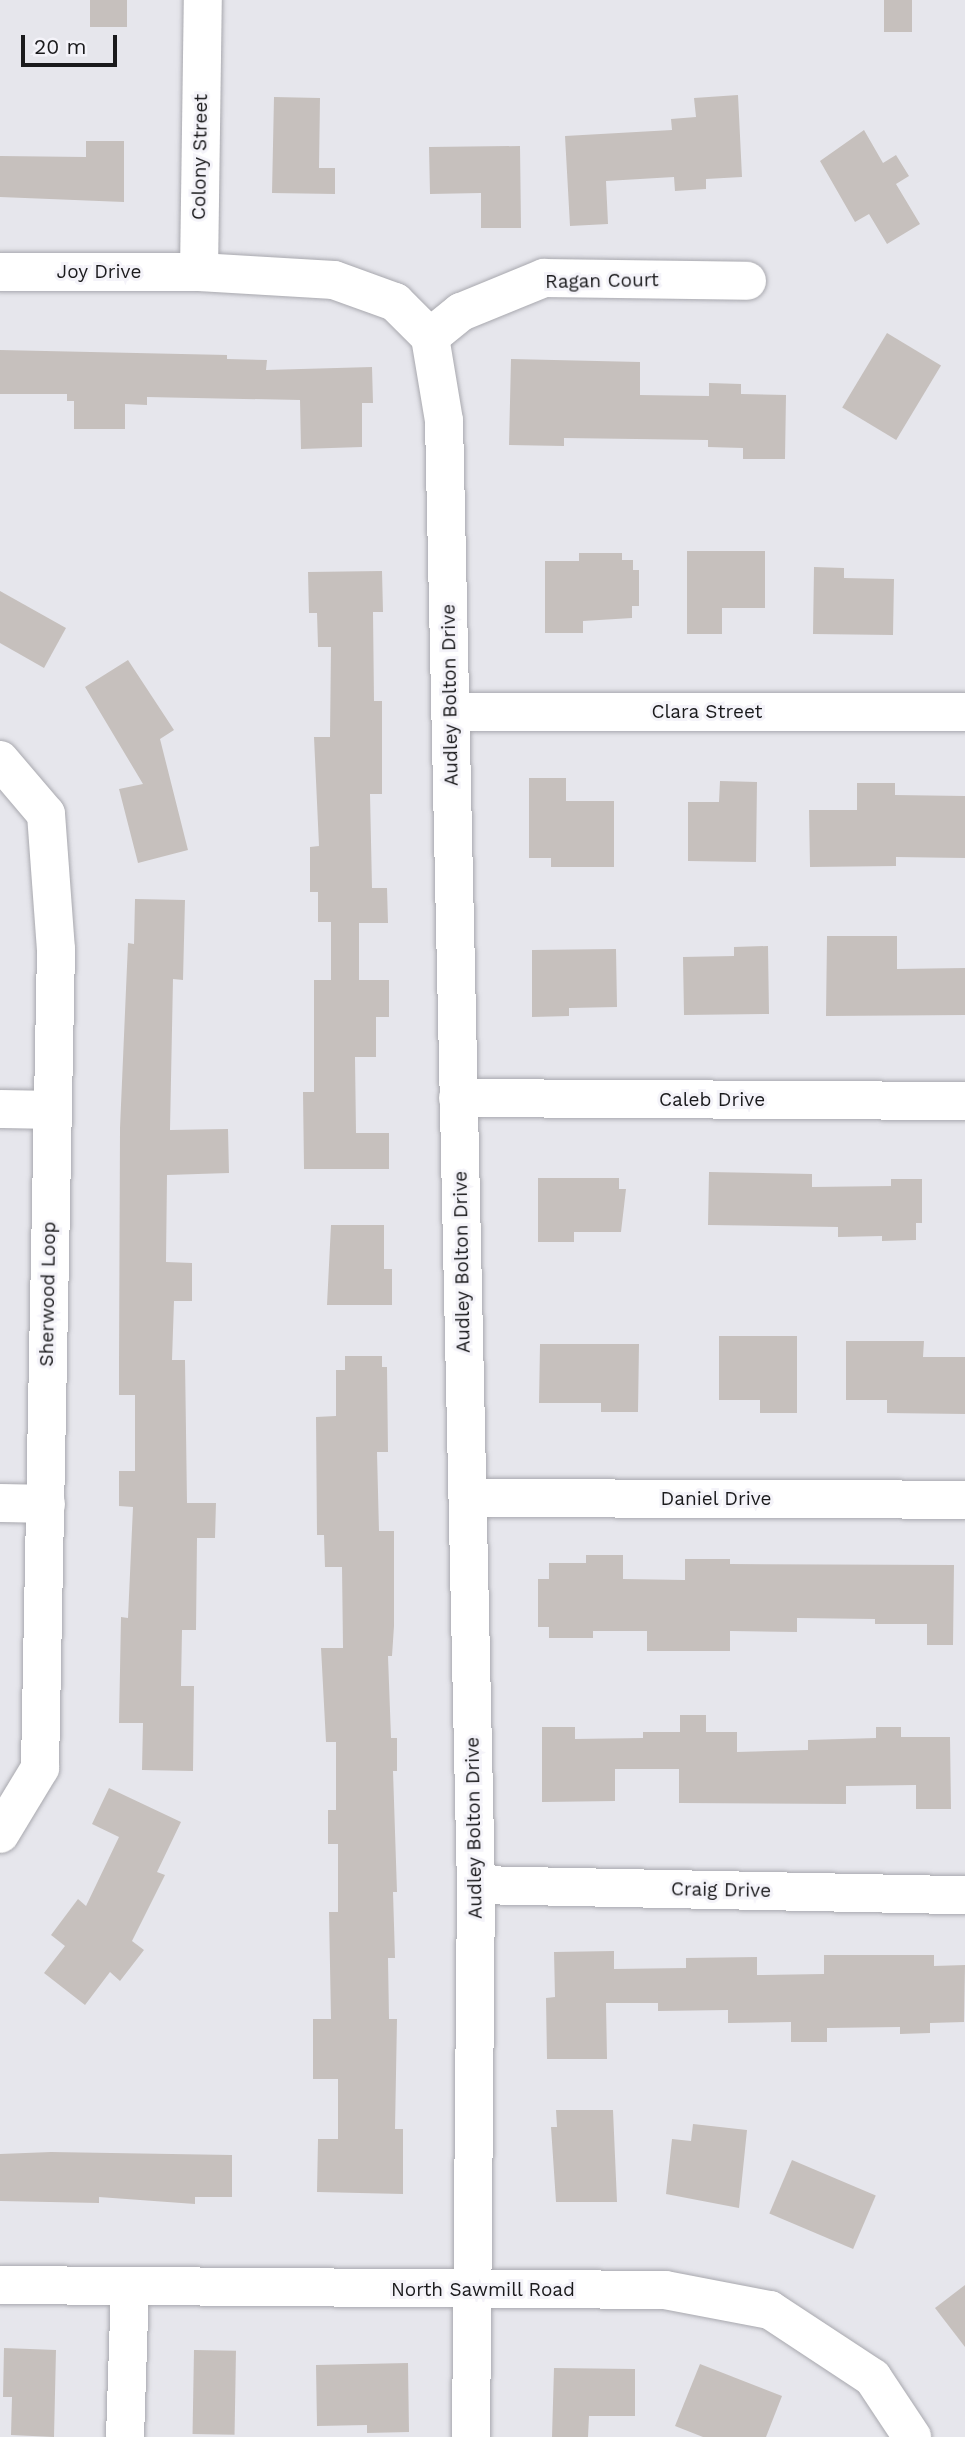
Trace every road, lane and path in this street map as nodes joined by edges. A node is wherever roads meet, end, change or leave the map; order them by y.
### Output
1 (203, 0) edge
2 (0, 272) edge
3 (199, 272) junction
4 (747, 281) dead end
5 (430, 337) junction
6 (450, 712) junction
7 (965, 712) edge
8 (0, 760) edge
9 (458, 1098) junction
10 (965, 1101) edge
11 (0, 1109) edge
12 (50, 1110) junction
13 (468, 1498) junction
14 (965, 1500) edge
15 (0, 1503) edge
16 (46, 1504) junction
17 (0, 1834) edge
18 (476, 1885) junction
19 (965, 1895) edge
20 (0, 2285) edge
21 (130, 2287) junction
22 (472, 2291) junction
23 (125, 2437) edge
24 (471, 2437) edge
25 (912, 2437) edge

1 - 3 street, Colony Street
2 - 3 street, Joy Drive
3 - 5 street
4 - 5 street, Ragan Court
5 - 6 street, Audley Bolton Drive
6 - 7 street, Clara Street
6 - 9 street, Audley Bolton Drive
8 - 12 street, Sherwood Loop
9 - 10 street, Caleb Drive
9 - 13 street, Audley Bolton Drive
11 - 12 street
12 - 16 street, Sherwood Loop
13 - 14 street, Daniel Drive
13 - 18 street, Audley Bolton Drive
15 - 16 street
16 - 17 street, Sherwood Loop
18 - 19 street, Craig Drive
18 - 22 street, Audley Bolton Drive
20 - 21 street, North Sawmill Road
21 - 22 street, North Sawmill Road
21 - 23 street
22 - 24 street, Audley Bolton Drive
22 - 25 street, North Sawmill Road

